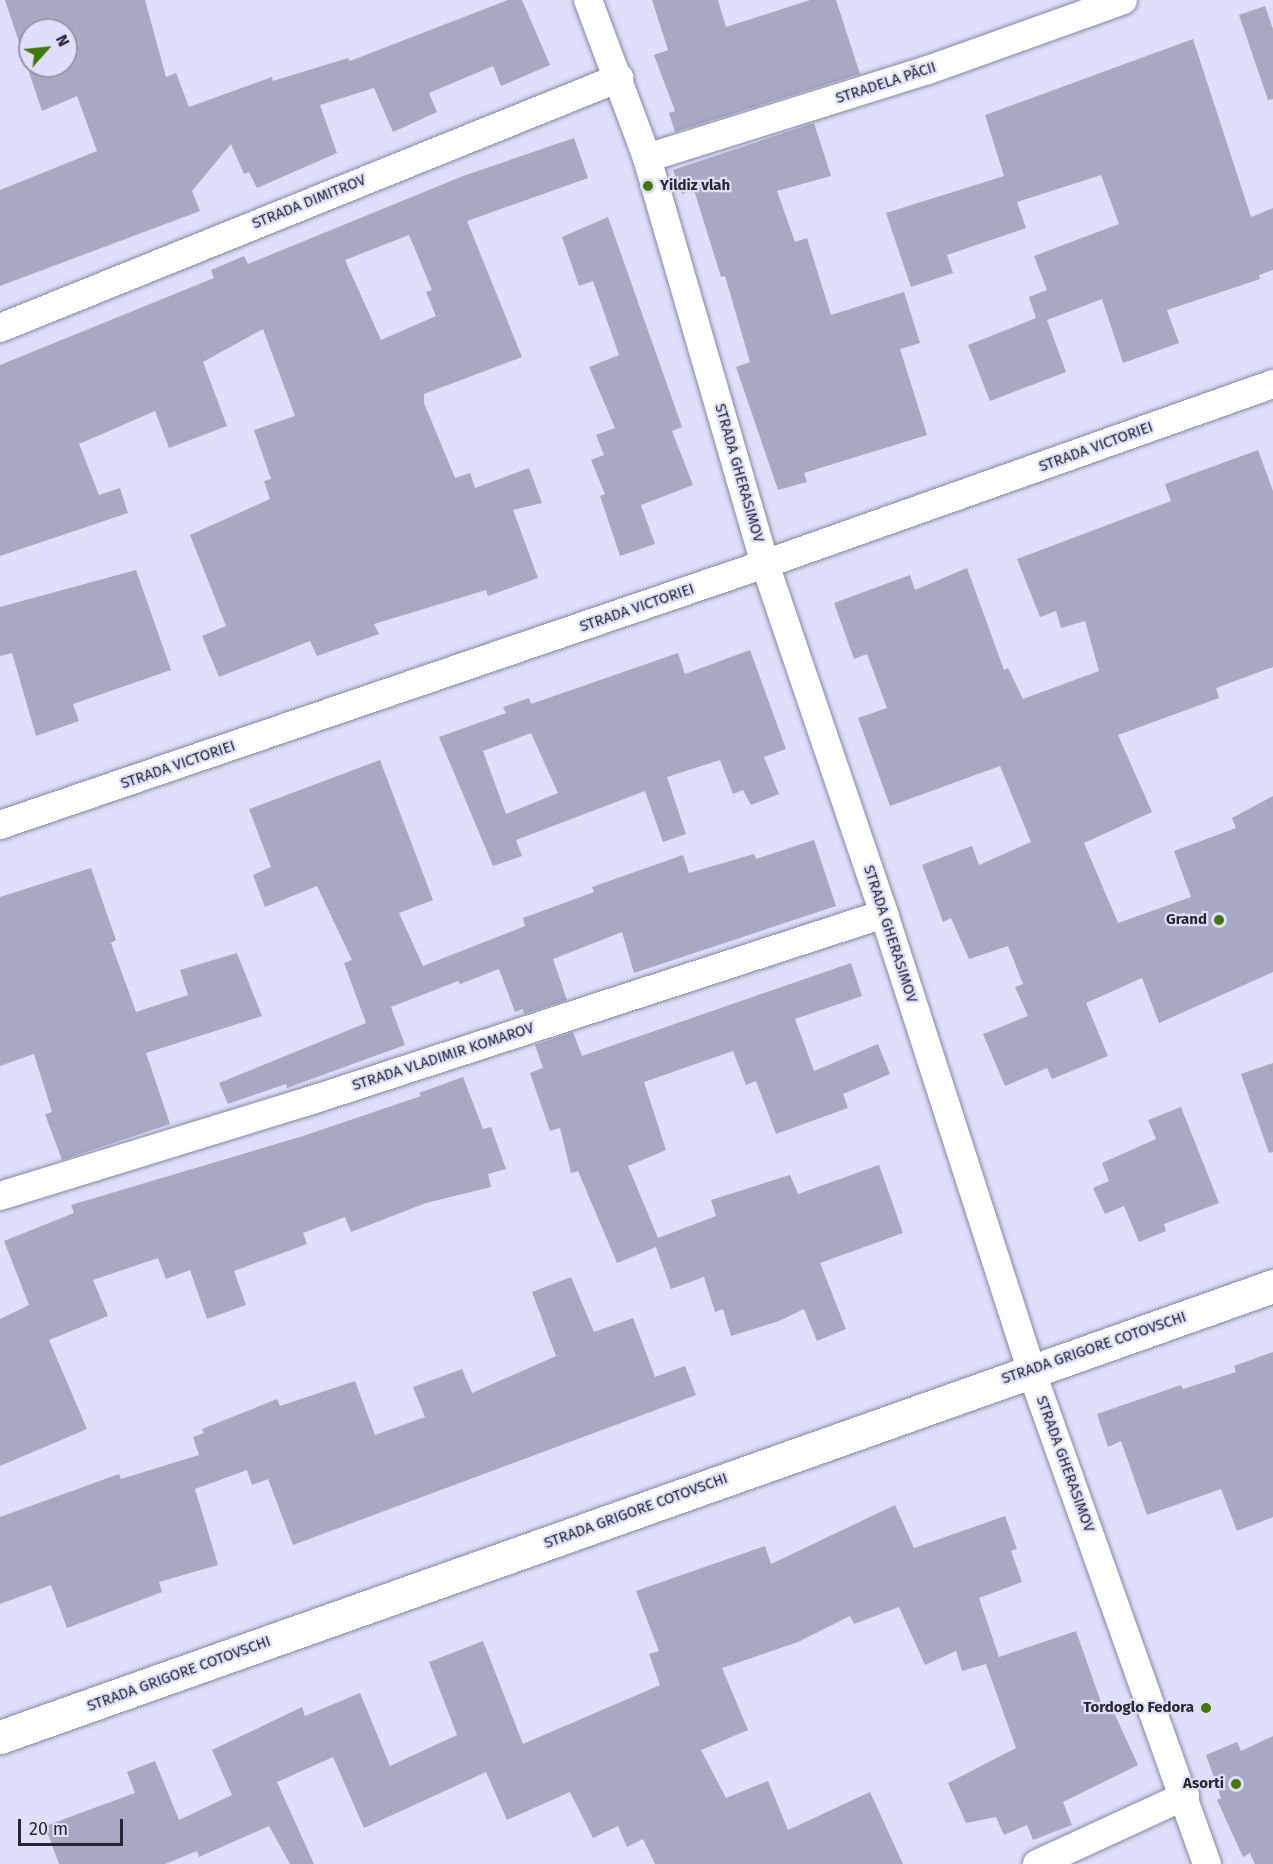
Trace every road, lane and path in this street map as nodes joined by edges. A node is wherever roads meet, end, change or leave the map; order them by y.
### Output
1 (588, 0) edge
2 (1123, 0) edge
3 (619, 78) junction
4 (647, 158) junction
5 (0, 328) edge
6 (1273, 384) edge
7 (765, 564) junction
8 (0, 825) edge
9 (884, 914) junction
10 (0, 1196) edge
11 (1273, 1286) edge
12 (1031, 1370) junction
13 (0, 1737) edge
14 (1185, 1796) junction
15 (1037, 1864) edge
16 (1207, 1864) edge

1 - 3 street, STRADA GHERASIMOV
2 - 4 street, STRADELA PĂCII
3 - 4 street, STRADA GHERASIMOV
3 - 5 street, STRADA DIMITROV
4 - 7 street, STRADA GHERASIMOV
6 - 7 street, STRADA VICTORIEI
7 - 8 street, STRADA VICTORIEI
7 - 9 street, STRADA GHERASIMOV
9 - 10 street, STRADA VLADIMIR KOMAROV
9 - 12 street, STRADA GHERASIMOV
11 - 12 street, STRADA GRIGORE COTOVSCHI
12 - 13 street, STRADA GRIGORE COTOVSCHI
12 - 14 street, STRADA GHERASIMOV
14 - 15 street
14 - 16 street, STRADA GHERASIMOV

